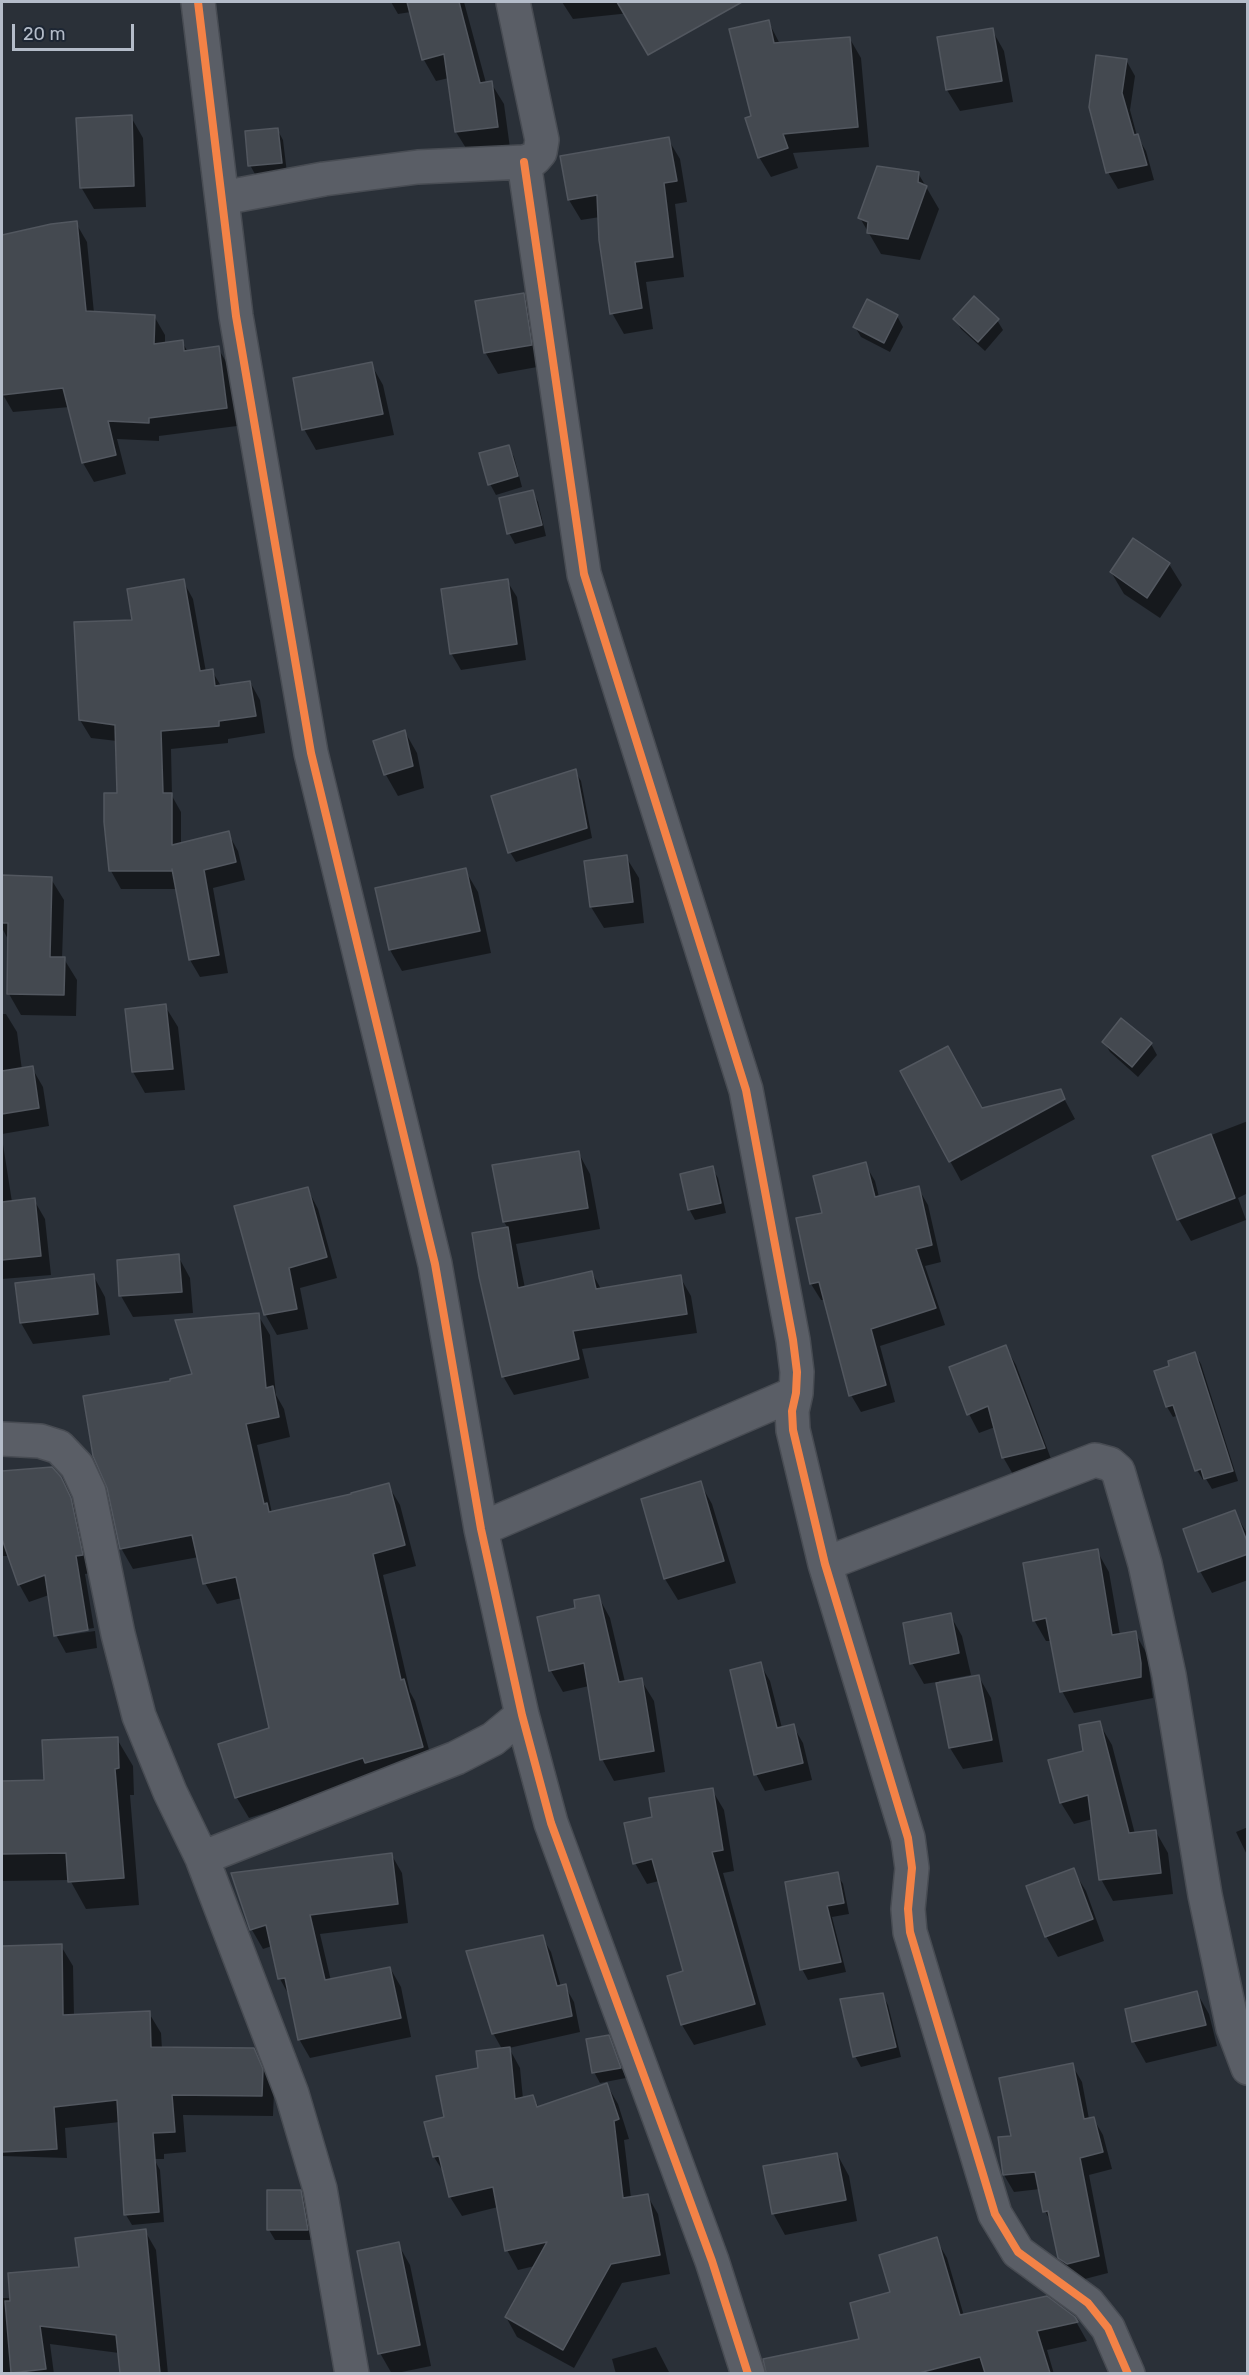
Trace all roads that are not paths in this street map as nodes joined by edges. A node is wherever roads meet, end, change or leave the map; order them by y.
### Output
1 (198, 2) edge
2 (513, 2) edge
3 (524, 162) junction
4 (222, 198) junction
5 (796, 1393) junction
6 (2, 1439) edge
7 (481, 1529) junction
8 (825, 1564) junction
9 (522, 1715) junction
10 (202, 1858) junction
11 (1248, 2068) edge
12 (352, 2373) edge
13 (748, 2373) edge
14 (1128, 2373) edge

1 - 4 street
2 - 3 street
3 - 4 street
3 - 5 street
4 - 7 street
5 - 7 street
5 - 8 street
6 - 10 street
7 - 9 street
8 - 11 street
8 - 14 street
9 - 10 street
9 - 13 street
10 - 12 street

